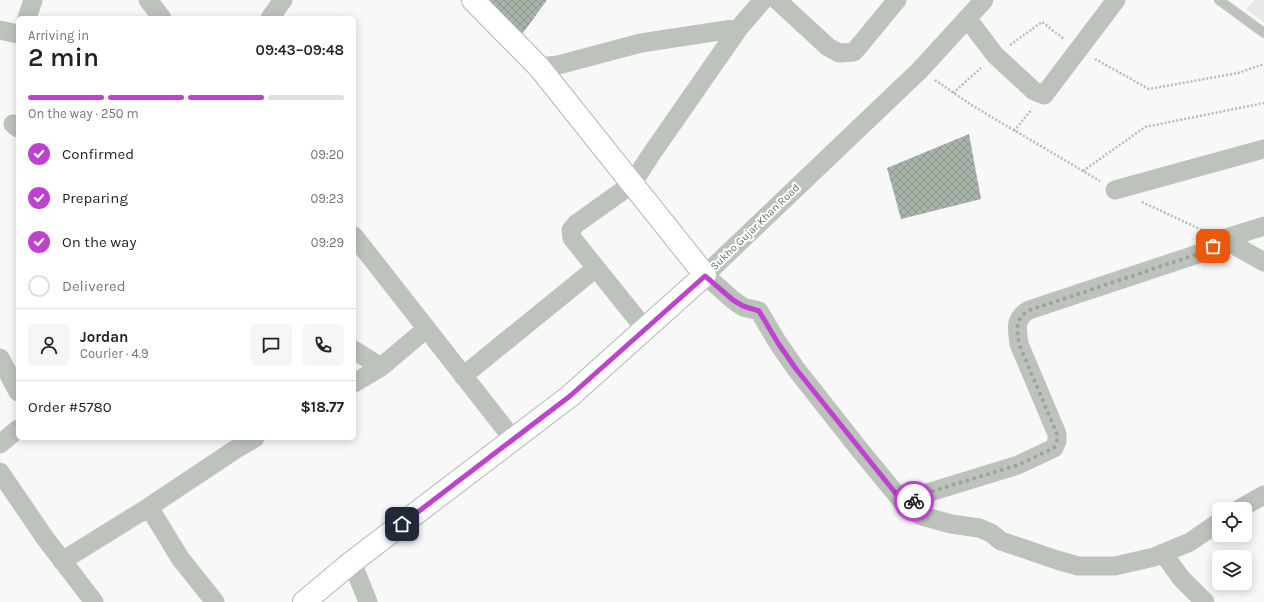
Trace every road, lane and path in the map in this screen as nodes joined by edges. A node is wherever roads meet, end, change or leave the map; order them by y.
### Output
1 (33, 0) edge
2 (148, 0) edge
3 (283, 0) edge
4 (473, 0) edge
5 (763, 0) edge
6 (777, 0) edge
7 (897, 0) edge
8 (984, 0) edge
9 (1116, 0) edge
10 (1219, 0) edge
11 (28, 16) edge
12 (160, 16) edge
13 (271, 16) edge
14 (967, 18) junction
15 (739, 28) junction
16 (0, 30) edge
17 (1264, 33) edge
18 (16, 34) edge
19 (1078, 49) junction
20 (995, 55) junction
21 (1264, 64) edge
22 (539, 67) junction
23 (920, 70) junction
24 (953, 93) junction
25 (1044, 95) junction
26 (1264, 103) edge
27 (1014, 131) junction
28 (1264, 149) edge
29 (1083, 171) junction
30 (632, 184) junction
31 (1115, 190) junction
32 (1264, 226) edge
33 (356, 239) edge
34 (1223, 239) junction
35 (1264, 262) edge
36 (596, 268) junction
37 (705, 276) junction
38 (426, 329) junction
39 (645, 329) junction
40 (356, 351) edge
41 (0, 358) edge
42 (382, 367) junction
43 (463, 376) junction
44 (356, 382) edge
45 (16, 388) edge
46 (16, 431) edge
47 (514, 439) junction
48 (252, 440) edge
49 (0, 444) edge
50 (0, 472) edge
51 (1264, 495) edge
52 (1252, 502) edge
53 (906, 506) junction
54 (148, 507) junction
55 (1212, 527) edge
56 (1162, 553) junction
57 (62, 561) junction
58 (352, 562) junction
59 (94, 602) edge
60 (215, 602) edge
61 (304, 602) edge
62 (368, 602) edge
63 (1205, 602) edge

1 - 11 street
2 - 12 street
3 - 13 street
4 - 22 main road
5 - 15 street
6 - 7 street
8 - 14 street, Sukho Gujar Khan Road
9 - 19 street
10 - 17 lane
14 - 20 street
14 - 23 street, Sukho Gujar Khan Road
15 - 22 street
15 - 30 street
16 - 18 street
19 - 20 path
19 - 21 path
19 - 25 street
20 - 24 path
20 - 25 street
22 - 30 main road
23 - 24 path
23 - 37 street, Sukho Gujar Khan Road
24 - 27 path
25 - 27 path
26 - 29 path
27 - 29 path
28 - 31 street
29 - 31 path
30 - 36 street
30 - 37 main road
31 - 34 path
32 - 34 street
33 - 38 street
34 - 35 street
34 - 53 street
36 - 39 street
36 - 43 street
37 - 39 main road, Sukho Gujar Khan Road
37 - 53 street
38 - 42 street
38 - 43 street
39 - 47 main road, Sukho Gujar Khan Road
40 - 42 street
41 - 45 street
42 - 44 street
43 - 47 street
46 - 49 street
47 - 58 main road, Sukho Gujar Khan Road
48 - 54 street
50 - 57 street
51 - 52 street
53 - 56 street
54 - 57 street
54 - 60 street
55 - 56 street
56 - 63 street
57 - 59 street
58 - 61 main road, Sukho Gujar Khan Road
58 - 62 street

